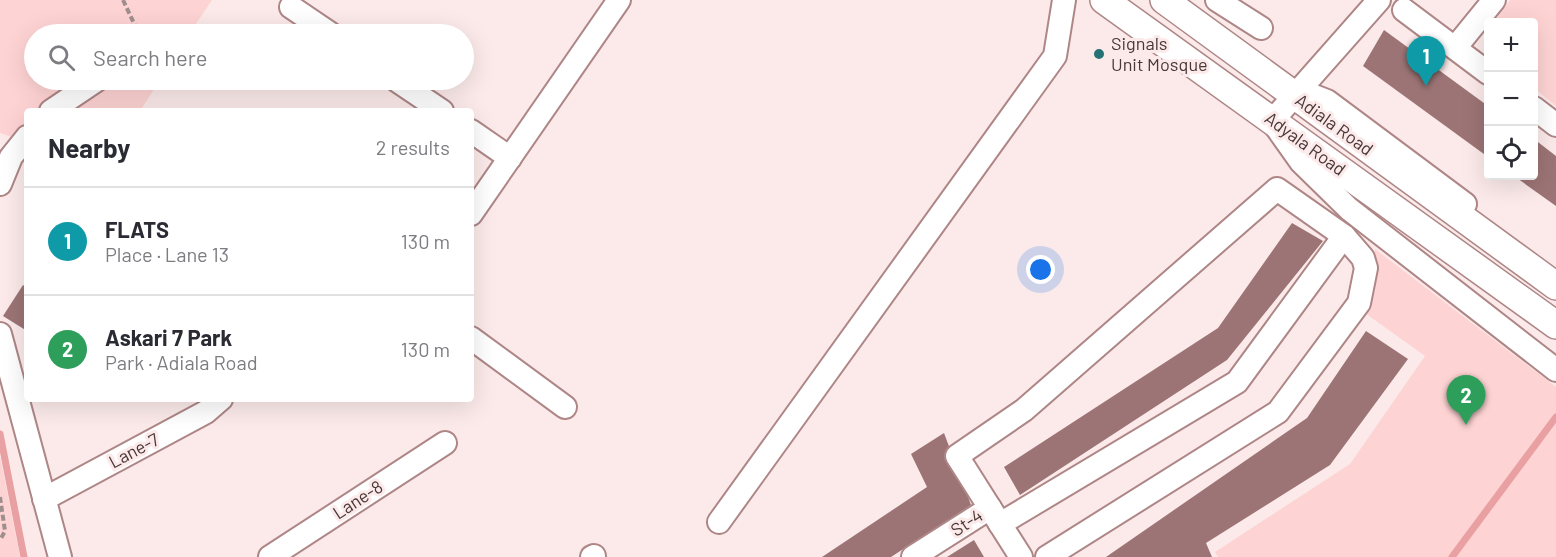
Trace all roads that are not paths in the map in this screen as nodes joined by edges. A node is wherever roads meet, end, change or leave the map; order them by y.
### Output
1 (619, 0) edge
2 (1064, 0) edge
3 (1104, 0) edge
4 (1164, 0) edge
5 (1217, 0) edge
6 (1379, 0) edge
7 (1494, 0) edge
8 (291, 7) dead end
9 (1404, 10) dead end
10 (316, 24) edge
11 (1261, 27) dead end
12 (1455, 48) junction
13 (1485, 72) edge
14 (78, 90) edge
15 (411, 90) edge
16 (1293, 95) junction
17 (55, 108) edge
18 (438, 108) edge
19 (1538, 112) edge
20 (1272, 121) junction
21 (1556, 125) edge
22 (474, 133) edge
23 (24, 141) edge
24 (510, 158) junction
25 (0, 184) edge
26 (474, 210) edge
27 (1344, 236) junction
28 (1556, 274) edge
29 (1556, 286) edge
30 (1556, 325) edge
31 (0, 333) edge
32 (474, 340) edge
33 (1556, 370) edge
34 (218, 402) edge
35 (565, 407) dead end
36 (445, 443) dead end
37 (44, 499) junction
38 (995, 516) junction
39 (719, 522) dead end
40 (53, 534) junction
41 (51, 557) edge
42 (60, 557) edge
43 (270, 557) edge
44 (913, 557) edge
45 (1021, 557) edge
46 (1047, 557) edge

1 - 24 street
2 - 39 street
3 - 20 main road, Adyala Road
4 - 16 main road, Adiala Road
5 - 11 street
6 - 16 street
7 - 12 street
8 - 10 street
9 - 12 street
12 - 13 street
14 - 17 street
15 - 18 street
16 - 20 street
16 - 28 street
16 - 29 main road, Adiala Road
19 - 21 street
20 - 30 main road, Adyala Road
20 - 33 street
22 - 24 street
23 - 25 street
24 - 26 street
27 - 38 street, St-4
27 - 38 street
27 - 46 street
31 - 37 street
32 - 35 street
34 - 37 street, Lane-7
36 - 43 street, Lane-8
37 - 40 street
38 - 44 street, St-4
38 - 45 street
40 - 41 street
40 - 42 street

